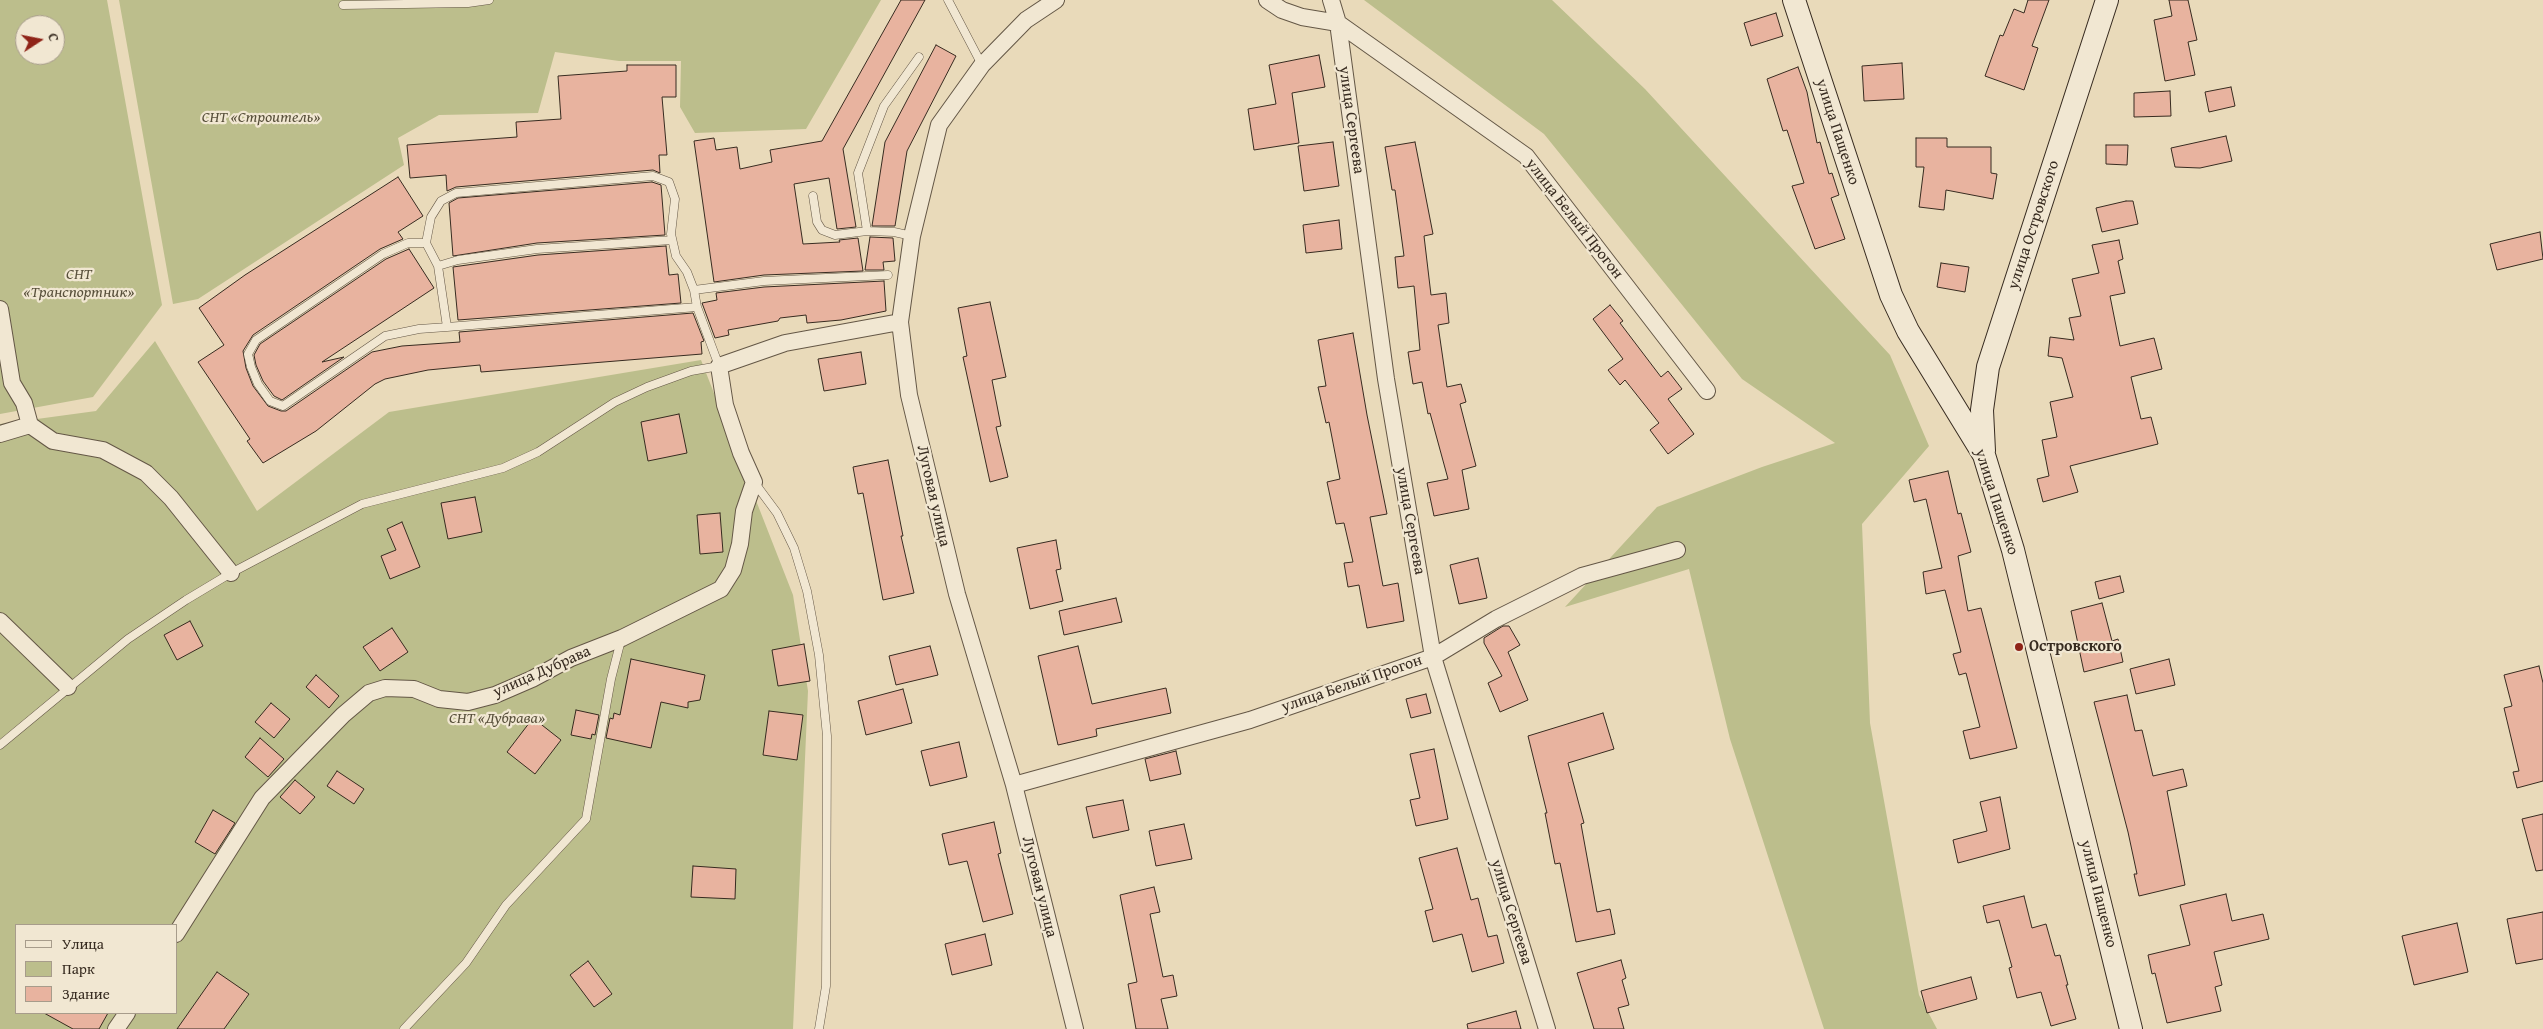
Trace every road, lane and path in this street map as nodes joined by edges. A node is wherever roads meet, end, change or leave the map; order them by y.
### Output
1 (489, 0) edge
2 (948, 0) edge
3 (1056, 0) edge
4 (1267, 0) edge
5 (1331, 0) edge
6 (1794, 0) edge
7 (2107, 0) edge
8 (343, 5) dead end
9 (1338, 24) junction
10 (919, 57) dead end
11 (982, 65) junction
12 (814, 196) dead end
13 (867, 231) junction
14 (912, 236) junction
15 (672, 240) junction
16 (426, 243) junction
17 (438, 266) junction
18 (888, 275) dead end
19 (694, 290) junction
20 (697, 307) junction
21 (0, 309) edge
22 (900, 322) junction
23 (447, 327) junction
24 (719, 366) junction
25 (1707, 392) dead end
26 (30, 426) junction
27 (0, 434) edge
28 (1984, 454) junction
29 (754, 482) junction
30 (1677, 550) dead end
31 (231, 573) junction
32 (0, 621) edge
33 (622, 638) junction
34 (1433, 657) junction
35 (68, 687) junction
36 (0, 745) edge
37 (1014, 785) junction
38 (178, 931) edge
39 (126, 1014) edge
40 (116, 1029) edge
41 (404, 1029) edge
42 (819, 1029) edge
43 (1075, 1029) edge
44 (1547, 1029) edge
45 (2131, 1029) edge

1 - 8 lane
2 - 11 lane
3 - 11 street, Луговая улица
4 - 9 street
5 - 9 street, улица Сергеева
6 - 28 street, улица Пащенко
7 - 28 street, улица Островского
9 - 25 street, улица Белый Прогон
9 - 34 street, улица Сергеева
10 - 13 lane
11 - 14 street, Луговая улица
12 - 13 lane
13 - 14 lane
14 - 22 street, Луговая улица
15 - 16 lane
15 - 17 lane
15 - 19 lane
16 - 17 lane
16 - 23 lane
17 - 23 lane
18 - 19 lane
19 - 20 lane
20 - 23 lane
20 - 24 lane
21 - 26 street
22 - 24 street
22 - 37 street, Луговая улица
24 - 29 street
24 - 31 lane
26 - 27 street
26 - 31 street
28 - 45 street, улица Пащенко
29 - 33 street, улица Дубрава
29 - 42 lane
30 - 34 street, улица Белый Прогон
31 - 35 lane
32 - 35 street
33 - 38 street, улица Дубрава
33 - 41 lane
34 - 37 street, улица Белый Прогон
34 - 44 street, улица Сергеева
35 - 36 lane
37 - 43 street, Луговая улица
39 - 40 street

